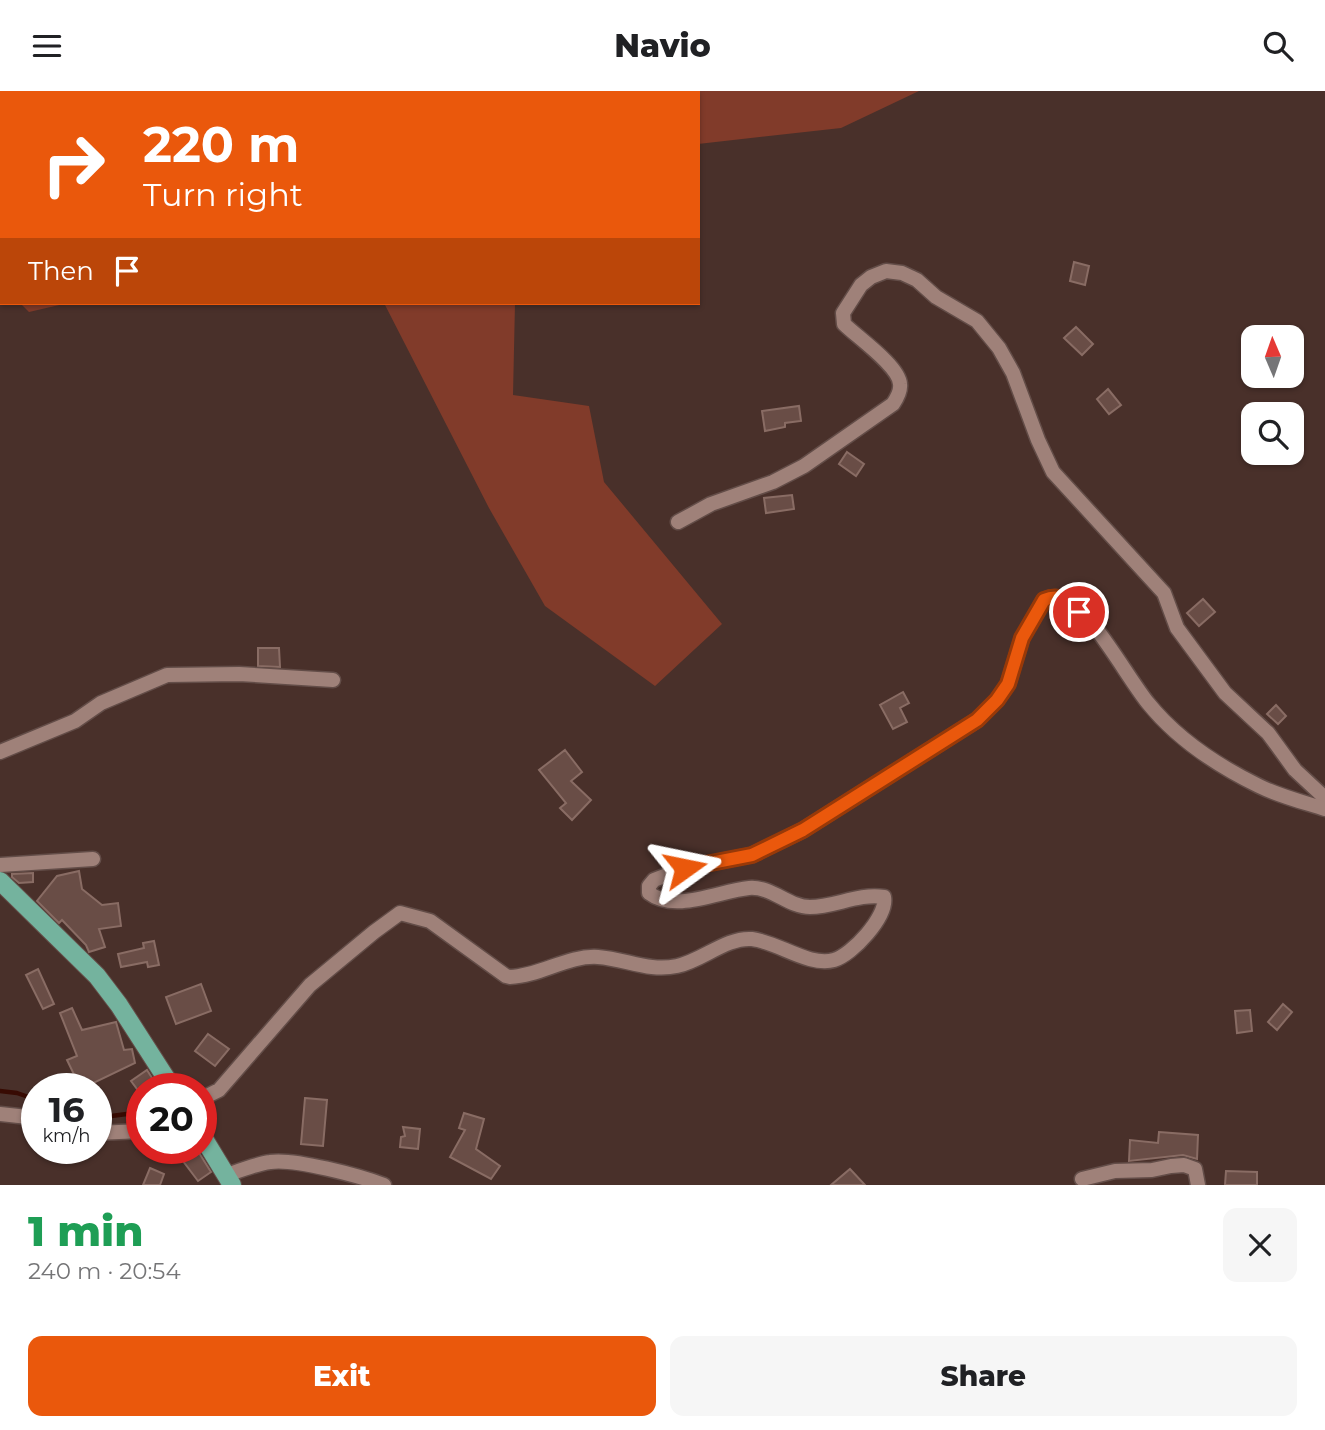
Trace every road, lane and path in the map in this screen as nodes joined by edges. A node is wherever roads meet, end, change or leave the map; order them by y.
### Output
1 (678, 522) dead end
2 (333, 680) dead end
3 (0, 752) edge
4 (1325, 798) edge
5 (1325, 809) edge
6 (93, 859) dead end
7 (0, 865) edge
8 (0, 881) edge
9 (163, 1073) edge
10 (217, 1091) edge
11 (0, 1114) edge
12 (21, 1116) edge
13 (217, 1159) edge
14 (1082, 1179) dead end
15 (230, 1180) edge
16 (384, 1185) edge
17 (1198, 1185) edge

1 - 4 street
2 - 3 street
5 - 10 street
6 - 7 street
8 - 9 main road
11 - 12 street
13 - 15 main road
14 - 17 street
15 - 16 street

